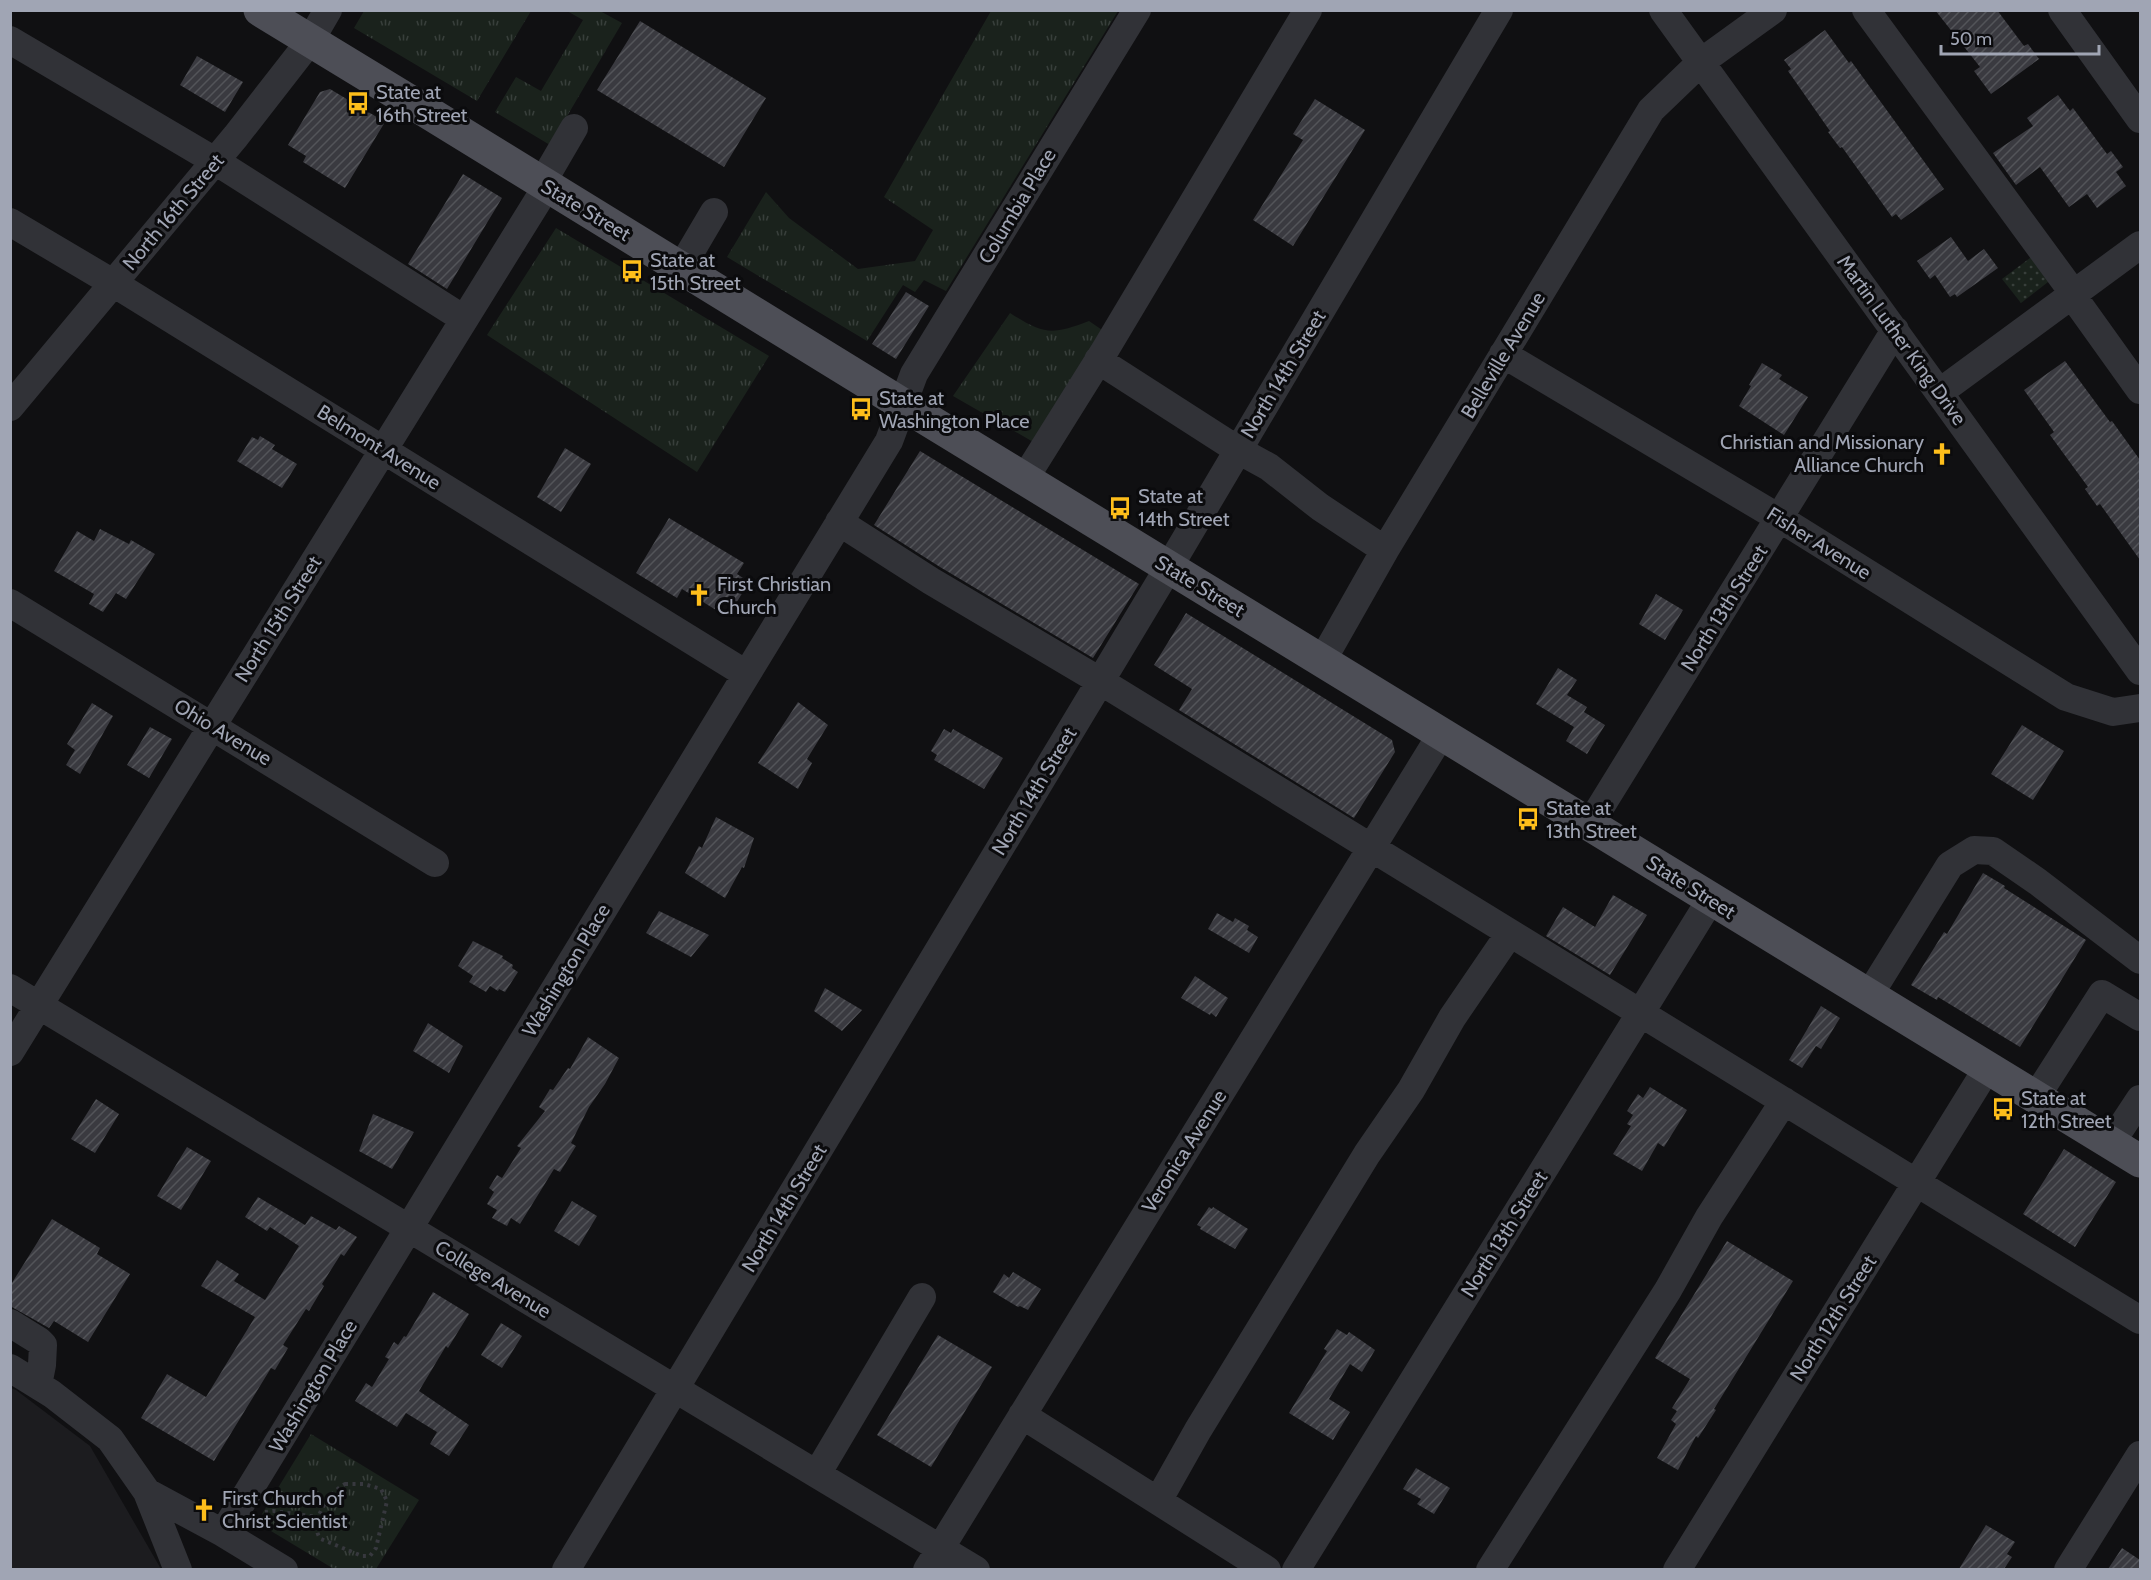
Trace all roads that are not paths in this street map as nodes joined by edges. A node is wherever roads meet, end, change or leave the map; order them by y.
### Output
1 (260, 10) edge
2 (328, 10) edge
3 (1137, 10) edge
4 (1308, 10) edge
5 (1499, 10) edge
6 (1663, 10) edge
7 (1773, 10) edge
8 (1866, 10) edge
9 (2062, 10) edge
10 (10, 40) edge
11 (310, 41) junction
12 (1701, 62) junction
13 (2140, 119) edge
14 (574, 128) dead end
15 (215, 161) junction
16 (544, 184) junction
17 (714, 212) dead end
18 (10, 222) edge
19 (2140, 245) edge
20 (681, 268) junction
21 (113, 283) junction
22 (2073, 294) junction
23 (464, 319) junction
24 (1895, 330) junction
25 (1503, 354) junction
26 (1098, 360) junction
27 (2140, 390) edge
28 (1940, 392) junction
29 (902, 404) junction
30 (10, 408) edge
31 (383, 450) junction
32 (1238, 450) junction
33 (1025, 478) junction
34 (1779, 518) junction
35 (839, 522) junction
36 (1386, 550) junction
37 (1169, 567) junction
38 (10, 603) edge
39 (1322, 661) junction
40 (2140, 670) edge
41 (746, 674) junction
42 (1100, 681) junction
43 (2140, 708) edge
44 (212, 725) junction
45 (1442, 733) junction
46 (1590, 824) junction
47 (1371, 848) junction
48 (435, 863) dead end
49 (1711, 899) junction
50 (1510, 933) junction
51 (2140, 960) edge
52 (10, 988) edge
53 (1868, 997) junction
54 (39, 1006) junction
55 (1641, 1014) junction
56 (2140, 1017) edge
57 (10, 1052) edge
58 (1988, 1067) junction
59 (2036, 1097) junction
60 (2140, 1099) edge
61 (1784, 1101) junction
62 (2111, 1143) junction
63 (2140, 1161) edge
64 (1917, 1182) junction
65 (409, 1228) junction
66 (922, 1297) dead end
67 (2140, 1320) edge
68 (10, 1323) edge
69 (10, 1368) edge
70 (38, 1384) junction
71 (675, 1389) junction
72 (1022, 1415) junction
73 (2140, 1455) edge
74 (817, 1474) junction
75 (147, 1492) junction
76 (1158, 1501) junction
77 (223, 1533) junction
78 (934, 1559) edge
79 (178, 1569) edge
80 (284, 1569) edge
81 (566, 1569) edge
82 (976, 1569) edge
83 (1267, 1569) edge
84 (1296, 1569) edge
85 (1490, 1569) edge
86 (1677, 1569) edge
87 (2068, 1569) edge

1 - 11 main road, State Street
2 - 11 street, North 16th Street
3 - 29 street, Columbia Place
4 - 26 street
5 - 32 street, North 14th Street
6 - 12 street, Martin Luther King Drive
7 - 12 street
8 - 22 street
9 - 13 street
10 - 15 street
11 - 15 street, North 16th Street
11 - 16 main road, State Street
12 - 24 street, Martin Luther King Drive
12 - 25 street, Belleville Avenue
14 - 16 street, North 15th Street
15 - 21 street, North 16th Street
15 - 23 street
16 - 20 main road, State Street
16 - 23 street, North 15th Street
17 - 20 street
18 - 21 street, Belmont Avenue
19 - 22 street
20 - 29 main road, State Street
21 - 30 street, North 16th Street
21 - 31 street, Belmont Avenue
22 - 27 street
22 - 28 street
23 - 31 street, North 15th Street
24 - 28 street, Martin Luther King Drive
24 - 34 street, North 13th Street
25 - 34 street, Fisher Avenue
25 - 36 street, Belleville Avenue
26 - 32 street
26 - 33 street
28 - 40 street, Martin Luther King Drive
29 - 33 main road, State Street
29 - 35 street, Washington Place
31 - 41 street, Belmont Avenue
31 - 44 street, North 15th Street
32 - 36 street
32 - 37 street, North 14th Street
33 - 37 main road, State Street
34 - 43 street, Fisher Avenue
34 - 46 street, North 13th Street
35 - 41 street, Washington Place
35 - 42 street
36 - 39 street, Belleville Avenue
37 - 39 main road, State Street
37 - 42 street, North 14th Street
38 - 44 street, Ohio Avenue
39 - 45 main road, State Street
41 - 65 street, Washington Place
42 - 47 street
42 - 71 street, North 14th Street
44 - 48 street, Ohio Avenue
44 - 54 street, North 15th Street
45 - 46 main road, State Street
45 - 47 street, Veronica Avenue
46 - 49 main road, State Street
47 - 50 street
47 - 72 street, Veronica Avenue
49 - 53 main road, State Street
49 - 55 street, North 13th Street
50 - 55 street
50 - 76 street
51 - 53 street
52 - 54 street, College Avenue
53 - 58 main road, State Street
54 - 57 street, North 15th Street
54 - 65 street, College Avenue
55 - 61 street
55 - 84 street, North 13th Street
56 - 59 street
58 - 59 main road, State Street
58 - 64 street, North 12th Street
59 - 62 main road, State Street
60 - 62 street
61 - 64 street
61 - 85 street
62 - 63 main road, State Street
64 - 67 street
64 - 86 street, North 12th Street
65 - 71 street, College Avenue
65 - 77 street, Washington Place
66 - 74 street
68 - 70 street
69 - 70 street
70 - 75 street
71 - 74 street, College Avenue
71 - 81 street, North 14th Street
72 - 76 street
72 - 78 street, Veronica Avenue
73 - 87 street
74 - 78 street, College Avenue
75 - 77 street
75 - 79 street
76 - 83 street
77 - 80 street
78 - 82 street, College Avenue

